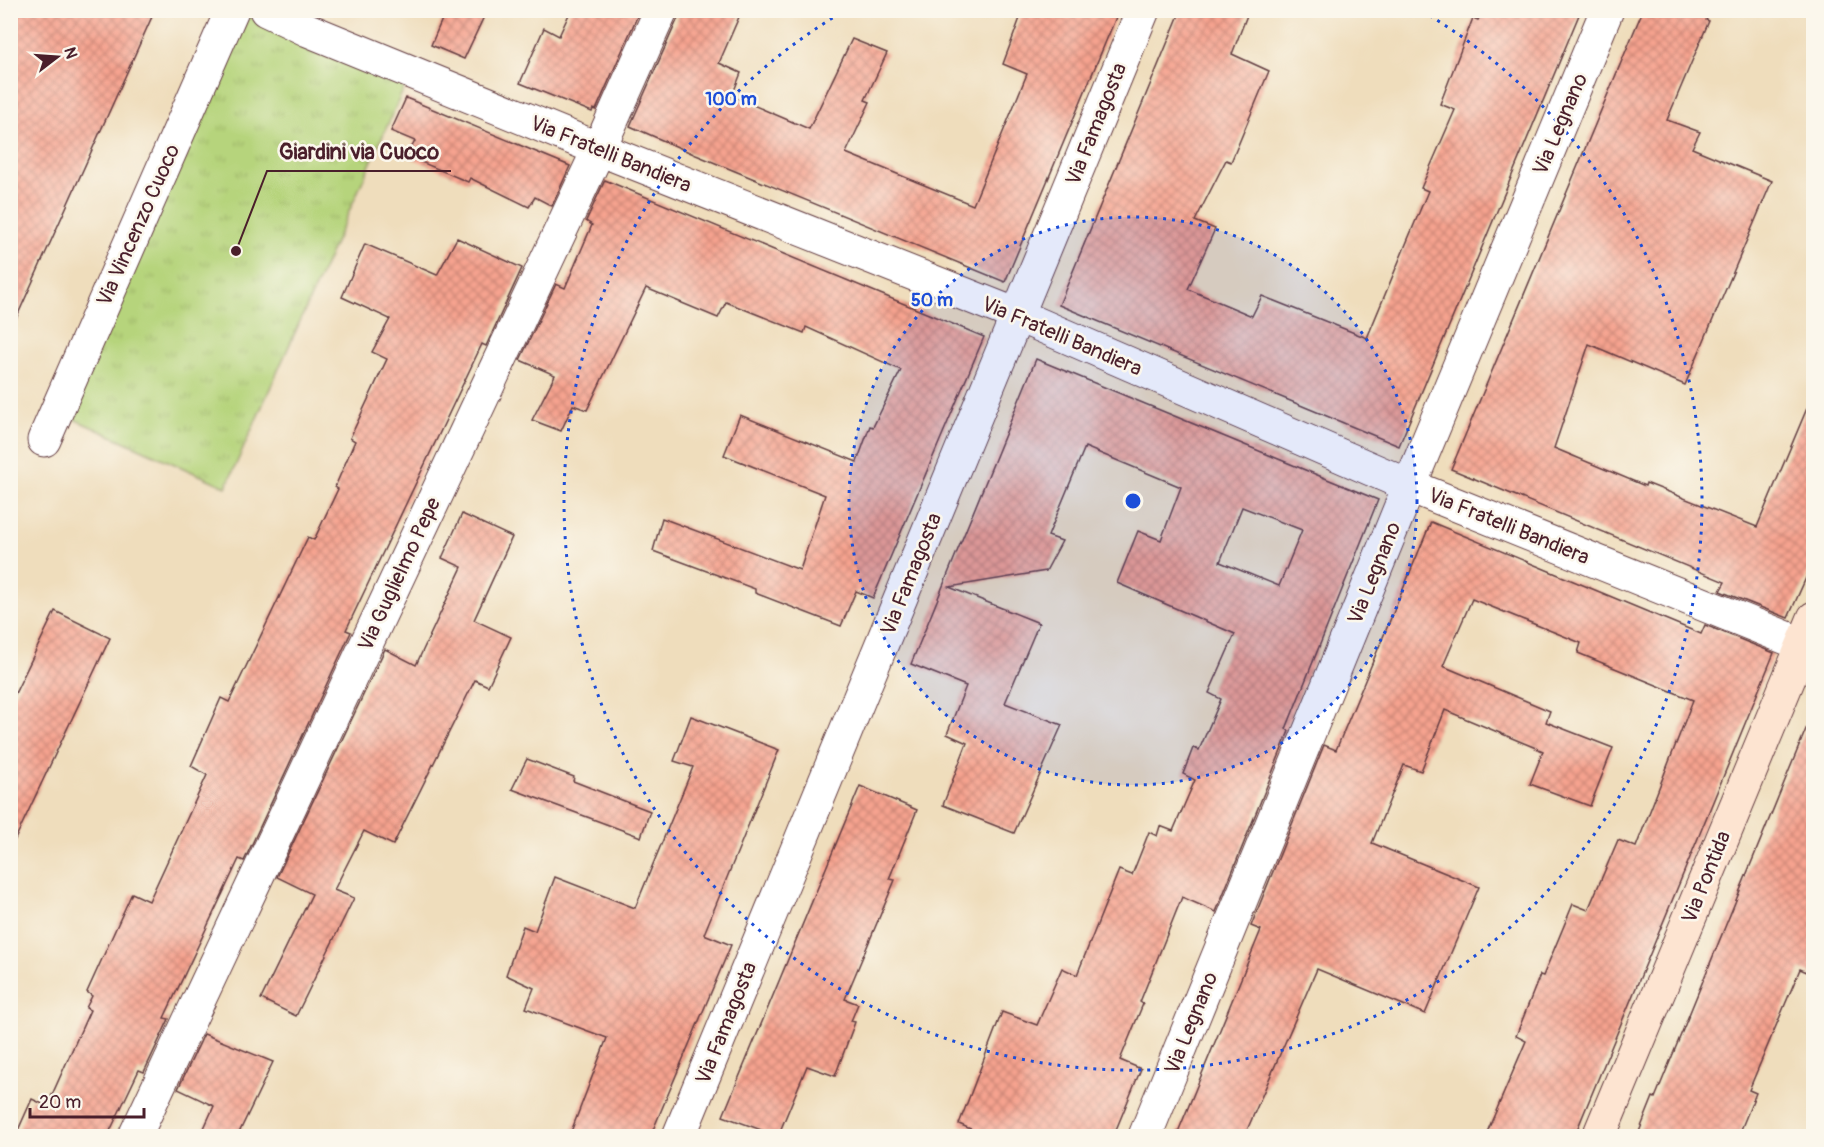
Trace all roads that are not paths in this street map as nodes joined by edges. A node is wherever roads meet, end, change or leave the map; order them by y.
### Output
1 (232, 10) edge
2 (266, 10) edge
3 (661, 10) edge
4 (1143, 10) edge
5 (1607, 10) edge
6 (312, 20) edge
7 (599, 149) junction
8 (1017, 315) junction
9 (44, 440) dead end
10 (1410, 486) junction
11 (1810, 637) edge
12 (135, 1137) edge
13 (679, 1137) edge
14 (1145, 1137) edge
15 (1599, 1137) edge

1 - 9 street, Via Vincenzo Cuoco
2 - 6 street
3 - 7 street, Via Guglielmo Pepe
4 - 8 street, Via Famagosta
5 - 10 street, Via Legnano
6 - 7 street, Via Fratelli Bandiera
7 - 8 street, Via Fratelli Bandiera
7 - 12 street, Via Guglielmo Pepe
8 - 10 street, Via Fratelli Bandiera
8 - 13 street, Via Famagosta
10 - 11 street, Via Fratelli Bandiera
10 - 14 street, Via Legnano
11 - 15 street, Via Pontida

